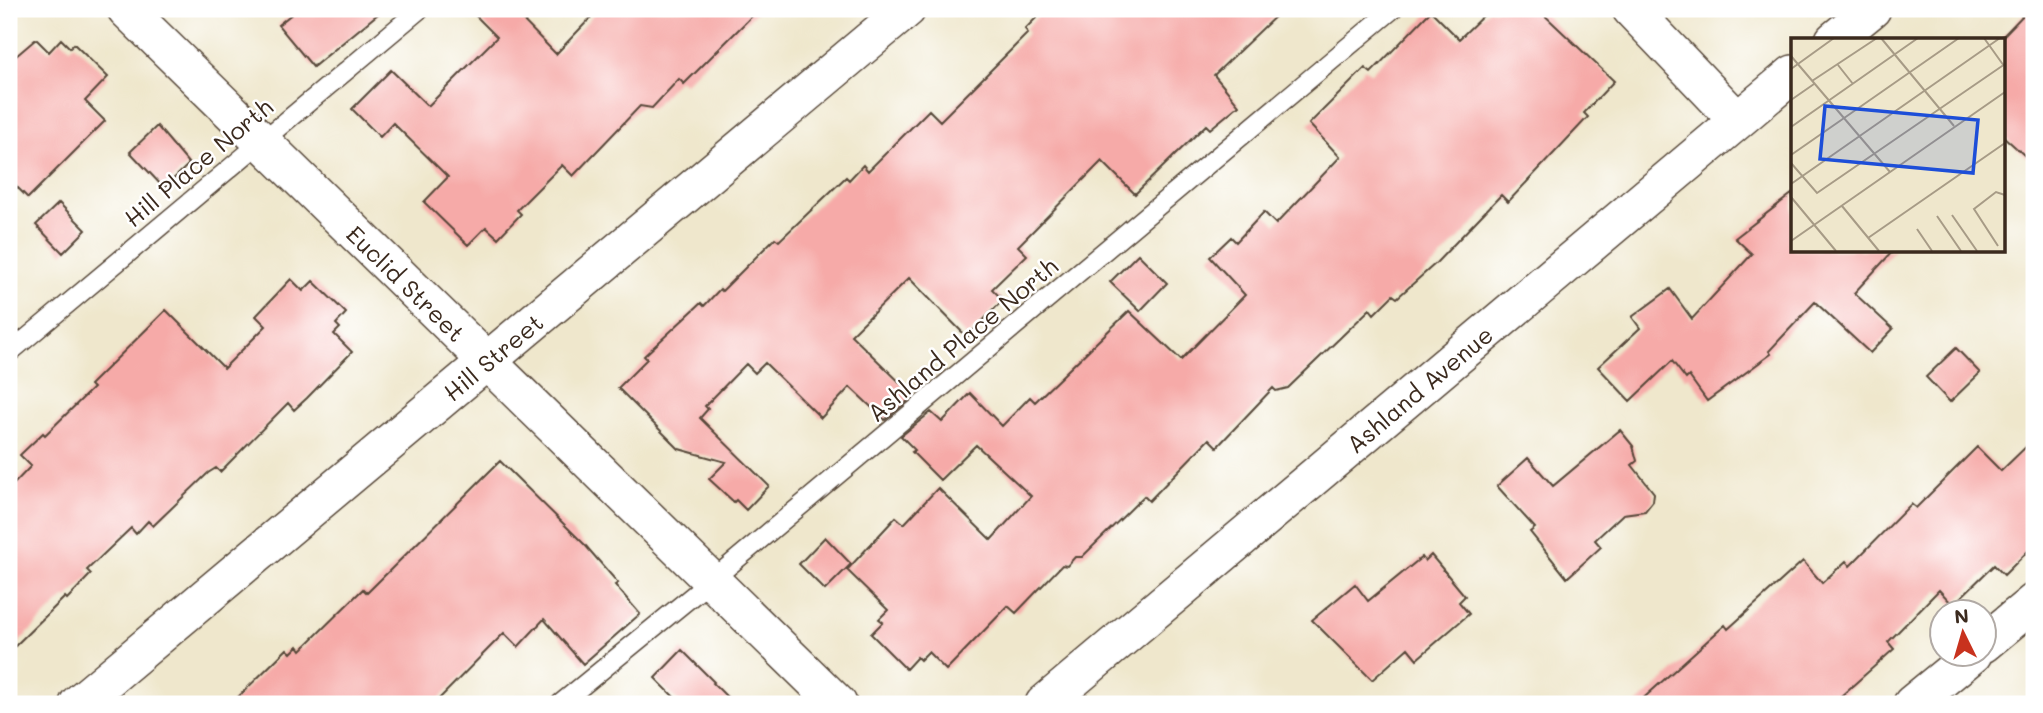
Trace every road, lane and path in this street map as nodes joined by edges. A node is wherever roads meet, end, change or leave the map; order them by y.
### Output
1 (126, 9) edge
2 (419, 9) edge
3 (906, 9) edge
4 (1393, 9) edge
5 (1631, 9) edge
6 (1872, 9) edge
7 (1836, 38) edge
8 (1791, 76) edge
9 (1737, 120) junction
10 (261, 141) junction
11 (9, 353) edge
12 (486, 360) junction
13 (712, 580) junction
14 (2034, 602) edge
15 (1997, 633) edge
16 (1955, 668) edge
17 (78, 704) edge
18 (560, 704) edge
19 (838, 704) edge
20 (1044, 704) edge
21 (1912, 704) edge

1 - 10 street, Euclid Street
2 - 10 lane, Hill Place North
3 - 12 street, Hill Street
4 - 13 lane, Ashland Place North
5 - 9 street
6 - 7 street
8 - 9 street, Ashland Avenue
9 - 20 street, Ashland Avenue
10 - 11 lane, Hill Place North
10 - 12 street, Euclid Street
12 - 13 street, Euclid Street
12 - 17 street, Hill Street
13 - 18 lane, Ashland Place North
13 - 19 street, Euclid Street
14 - 15 street
16 - 21 street

